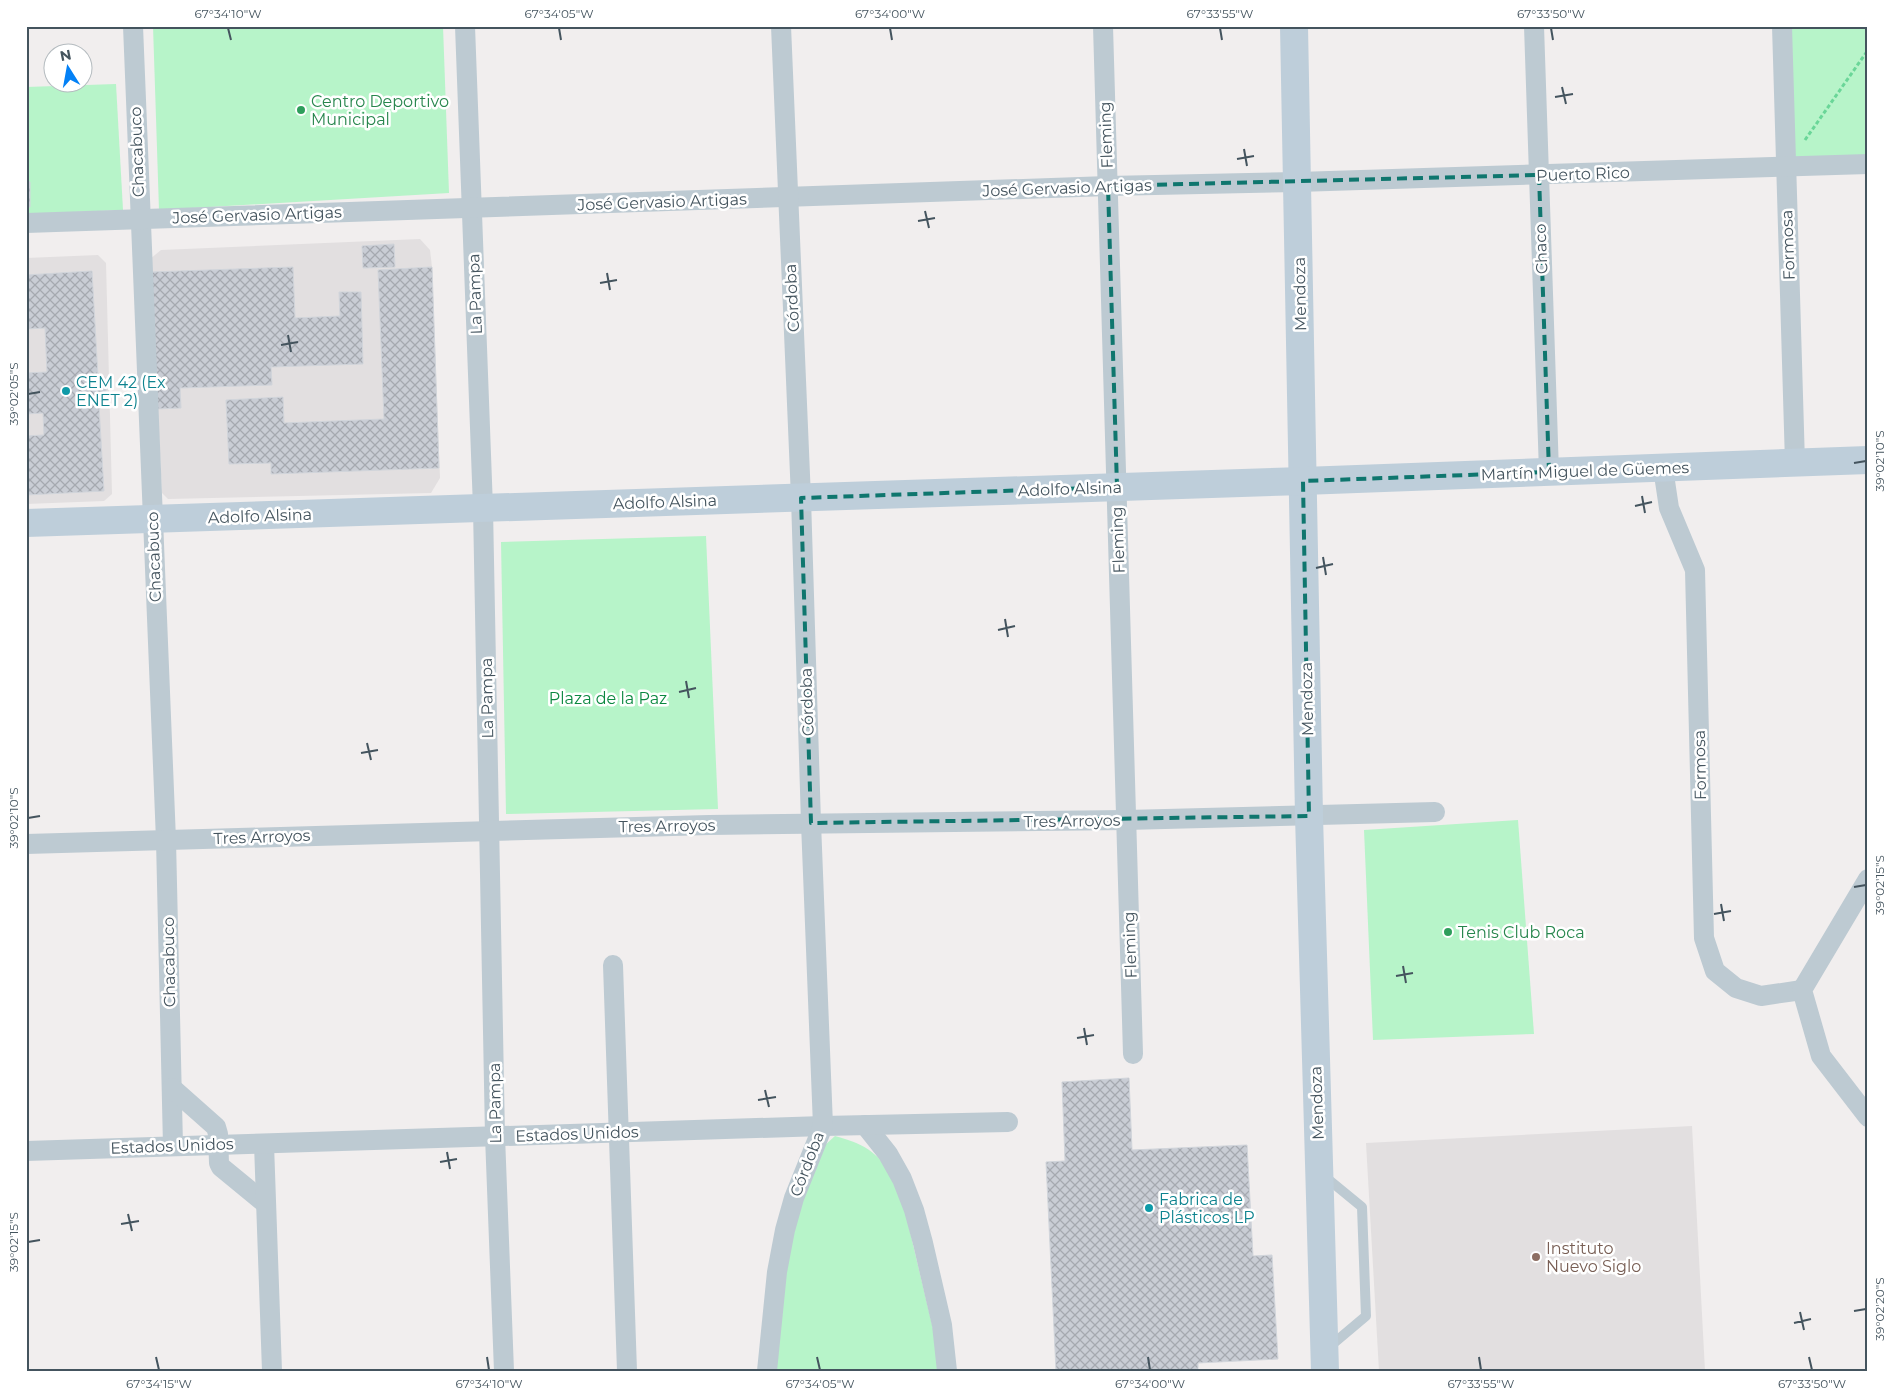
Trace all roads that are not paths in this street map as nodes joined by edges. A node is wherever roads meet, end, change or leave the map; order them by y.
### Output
1 (133, 26) edge
2 (466, 26) edge
3 (780, 26) edge
4 (1103, 26) edge
5 (1294, 26) edge
6 (1534, 26) edge
7 (1782, 26) edge
8 (1868, 164) edge
9 (1786, 167) junction
10 (1539, 175) junction
11 (1298, 182) junction
12 (1108, 186) junction
13 (788, 198) junction
14 (472, 208) junction
15 (140, 219) junction
16 (26, 223) edge
17 (1868, 460) edge
18 (1795, 463) junction
19 (1663, 468) junction
20 (1549, 472) junction
21 (1303, 481) junction
22 (1117, 487) junction
23 (801, 498) junction
24 (483, 508) junction
25 (153, 519) junction
26 (26, 523) edge
27 (1435, 812) dead end
28 (1309, 816) junction
29 (1126, 820) junction
30 (811, 824) junction
31 (490, 831) junction
32 (166, 840) junction
33 (26, 844) edge
34 (1868, 879) edge
35 (613, 965) dead end
36 (1802, 990) junction
37 (1133, 1054) dead end
38 (172, 1088) junction
39 (1868, 1117) edge
40 (1008, 1122) dead end
41 (865, 1125) junction
42 (823, 1126) junction
43 (619, 1132) junction
44 (495, 1136) junction
45 (264, 1144) junction
46 (219, 1145) junction
47 (173, 1146) junction
48 (26, 1151) edge
49 (1319, 1172) junction
50 (266, 1204) junction
51 (1324, 1361) edge
52 (272, 1371) edge
53 (504, 1371) edge
54 (627, 1371) edge
55 (767, 1371) edge
56 (947, 1371) edge

1 - 15 street, Chacabuco
2 - 14 street, La Pampa
3 - 13 street, Córdoba
4 - 12 street, Fleming
5 - 11 main road, Mendoza
6 - 10 street, Chaco
7 - 9 street, Formosa
8 - 9 street, Puerto Rico
9 - 10 street, Puerto Rico
9 - 18 street, Formosa
10 - 11 street, Puerto Rico
10 - 20 street, Chaco
11 - 12 street, José Gervasio Artigas
11 - 21 main road, Mendoza
12 - 13 street, José Gervasio Artigas
12 - 22 street, Fleming
13 - 14 street, José Gervasio Artigas
13 - 23 street, Córdoba
14 - 15 street, José Gervasio Artigas
14 - 24 street, La Pampa
15 - 16 street, José Gervasio Artigas
15 - 25 street, Chacabuco
17 - 18 main road, Martín Miguel de Güemes
18 - 19 main road, Martín Miguel de Güemes
19 - 20 main road, Martín Miguel de Güemes
19 - 36 street, Formosa
20 - 21 main road, Martín Miguel de Güemes
21 - 22 main road, Adolfo Alsina
21 - 28 main road, Mendoza
22 - 23 main road, Adolfo Alsina
22 - 29 street, Fleming
23 - 24 main road, Adolfo Alsina
23 - 30 street, Córdoba
24 - 25 main road, Adolfo Alsina
24 - 31 street, La Pampa
25 - 26 main road, Adolfo Alsina
25 - 32 street, Chacabuco
27 - 28 street, Tres Arroyos
28 - 29 street, Tres Arroyos
28 - 49 main road, Mendoza
29 - 30 street, Tres Arroyos
29 - 37 street, Fleming
30 - 31 street, Tres Arroyos
30 - 42 street, Córdoba
31 - 32 street, Tres Arroyos
31 - 44 street, La Pampa
32 - 33 street, Tres Arroyos
32 - 38 street, Chacabuco
34 - 36 street
35 - 43 street
36 - 39 street
38 - 46 street
38 - 47 street, Chacabuco
40 - 41 street, Estados Unidos
41 - 42 street, Estados Unidos
41 - 56 street
42 - 43 street, Estados Unidos
42 - 55 street, Córdoba
43 - 44 street, Estados Unidos
43 - 54 street
44 - 45 street, Estados Unidos
44 - 53 street, La Pampa
45 - 46 street, Estados Unidos
45 - 50 street
46 - 47 street, Estados Unidos
46 - 50 street
47 - 48 street, Estados Unidos
49 - 51 main road, Mendoza
49 - 51 lane
50 - 52 street

